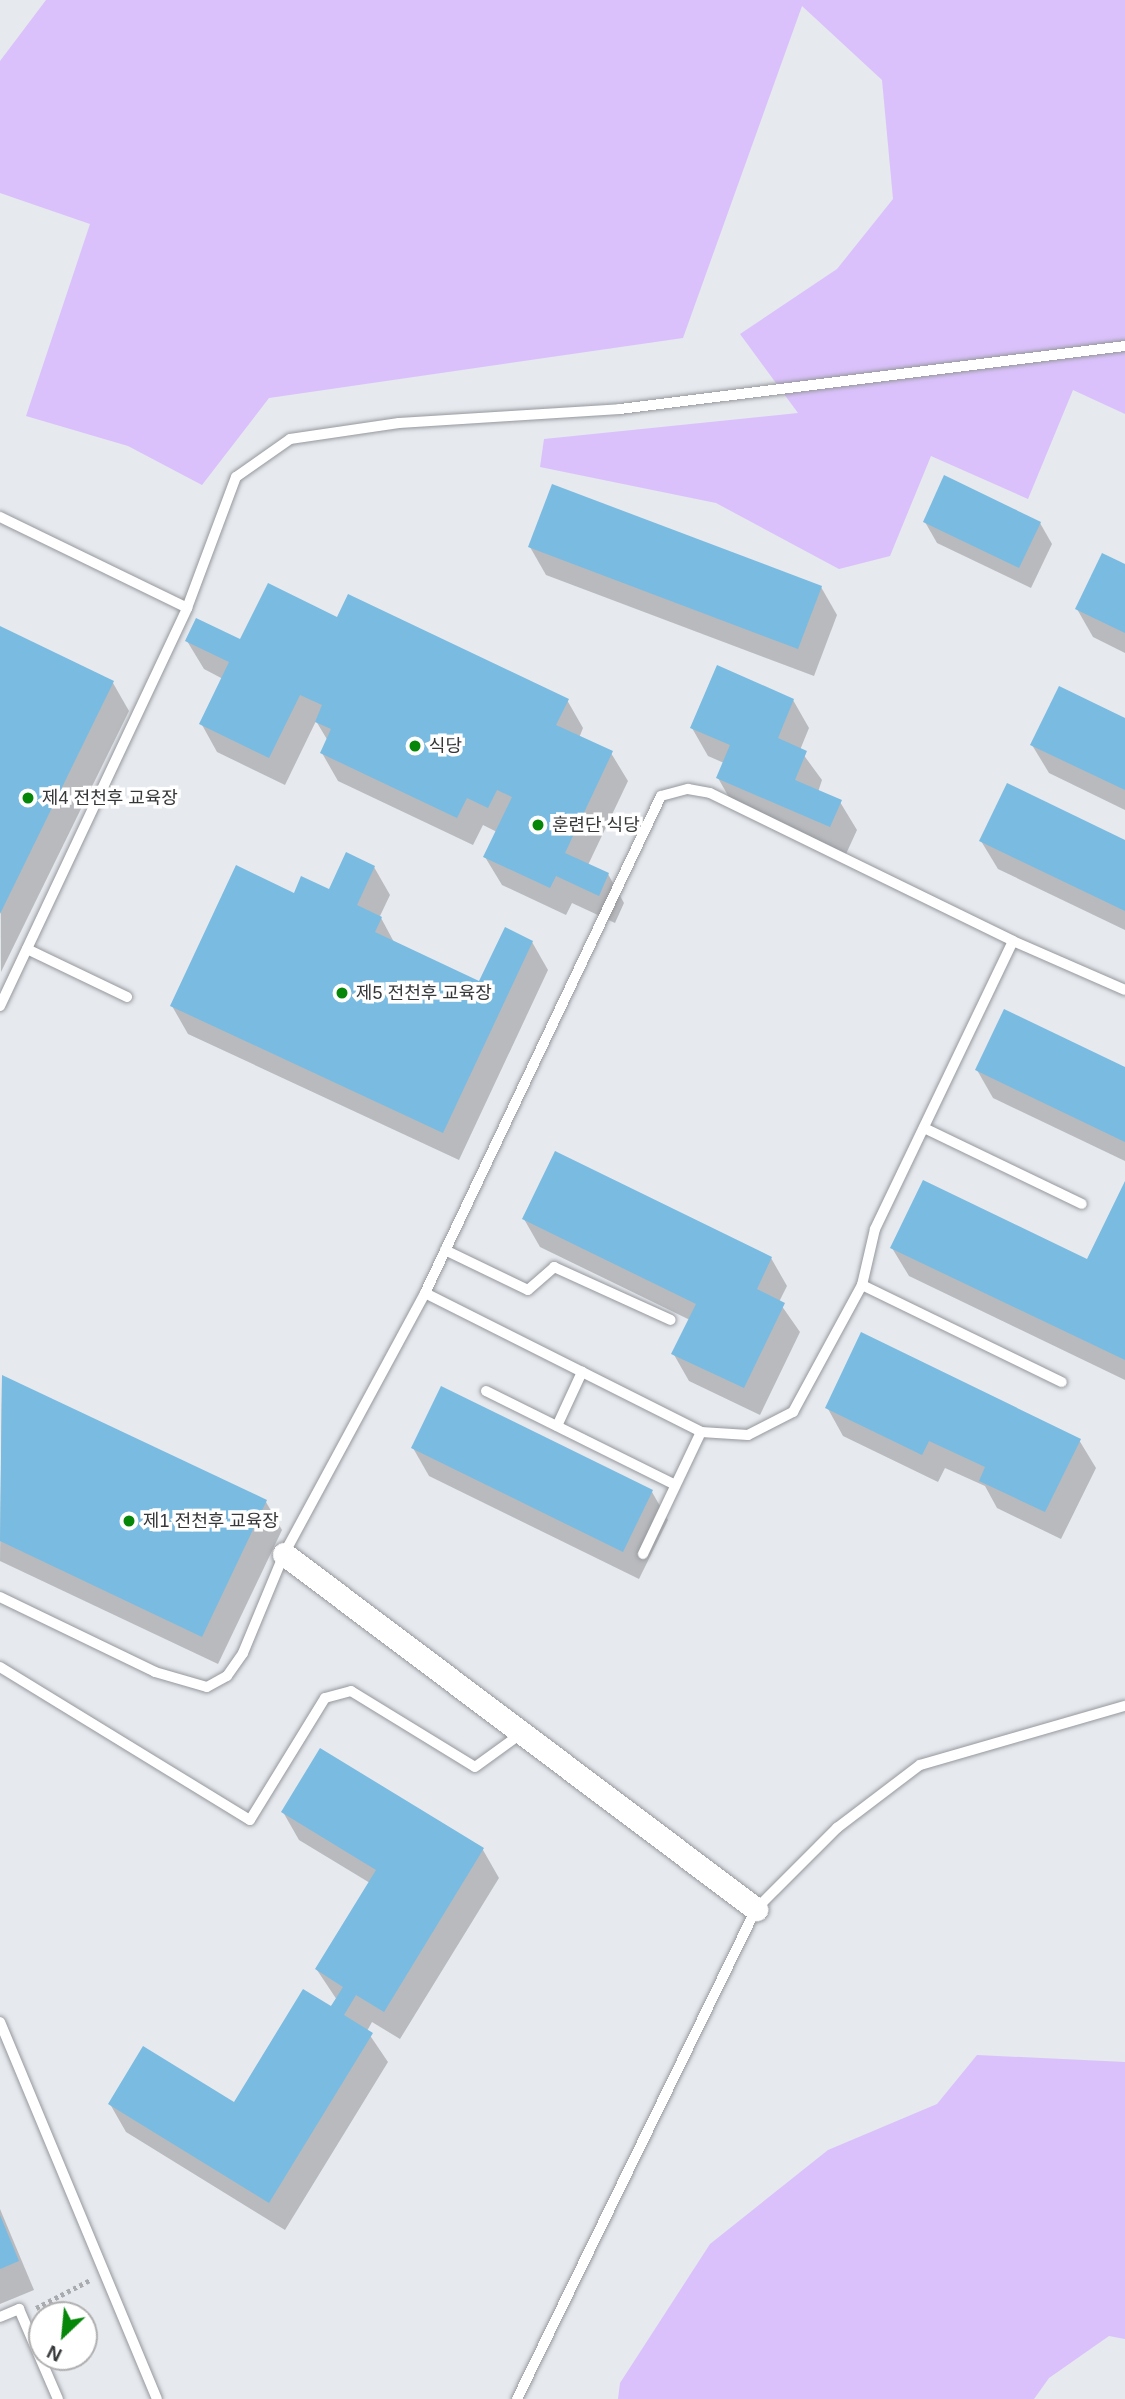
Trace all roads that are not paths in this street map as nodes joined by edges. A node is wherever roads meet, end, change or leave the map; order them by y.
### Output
1 (1125, 346) edge
2 (0, 517) edge
3 (187, 608) junction
4 (1013, 941) junction
5 (27, 949) junction
6 (1125, 990) edge
7 (127, 997) dead end
8 (0, 1006) edge
9 (924, 1128) junction
10 (1082, 1204) dead end
11 (445, 1250) junction
12 (862, 1285) junction
13 (425, 1293) junction
14 (671, 1320) dead end
15 (582, 1372) junction
16 (1062, 1382) dead end
17 (486, 1391) dead end
18 (557, 1426) junction
19 (701, 1432) junction
20 (676, 1485) junction
21 (284, 1554) junction
22 (643, 1555) dead end
23 (0, 1597) edge
24 (0, 1667) edge
25 (1125, 1706) edge
26 (522, 1733) junction
27 (756, 1909) junction
28 (0, 2022) edge
29 (4, 2045) edge
30 (0, 2317) edge
31 (58, 2399) edge
32 (157, 2399) edge
33 (517, 2399) edge

1 - 3 lane
2 - 3 lane
3 - 5 lane
4 - 6 lane
4 - 9 lane
4 - 11 lane
5 - 7 lane
5 - 8 lane
9 - 10 lane
9 - 12 lane
11 - 13 lane
11 - 14 lane
12 - 16 lane
12 - 19 lane
13 - 15 lane
13 - 21 lane
15 - 18 lane
15 - 19 lane
17 - 18 lane
18 - 20 lane
19 - 20 lane
20 - 22 lane
21 - 23 lane
21 - 26 street
24 - 26 lane
25 - 27 lane
26 - 27 street
27 - 33 lane
28 - 29 lane
29 - 32 lane
30 - 31 lane

